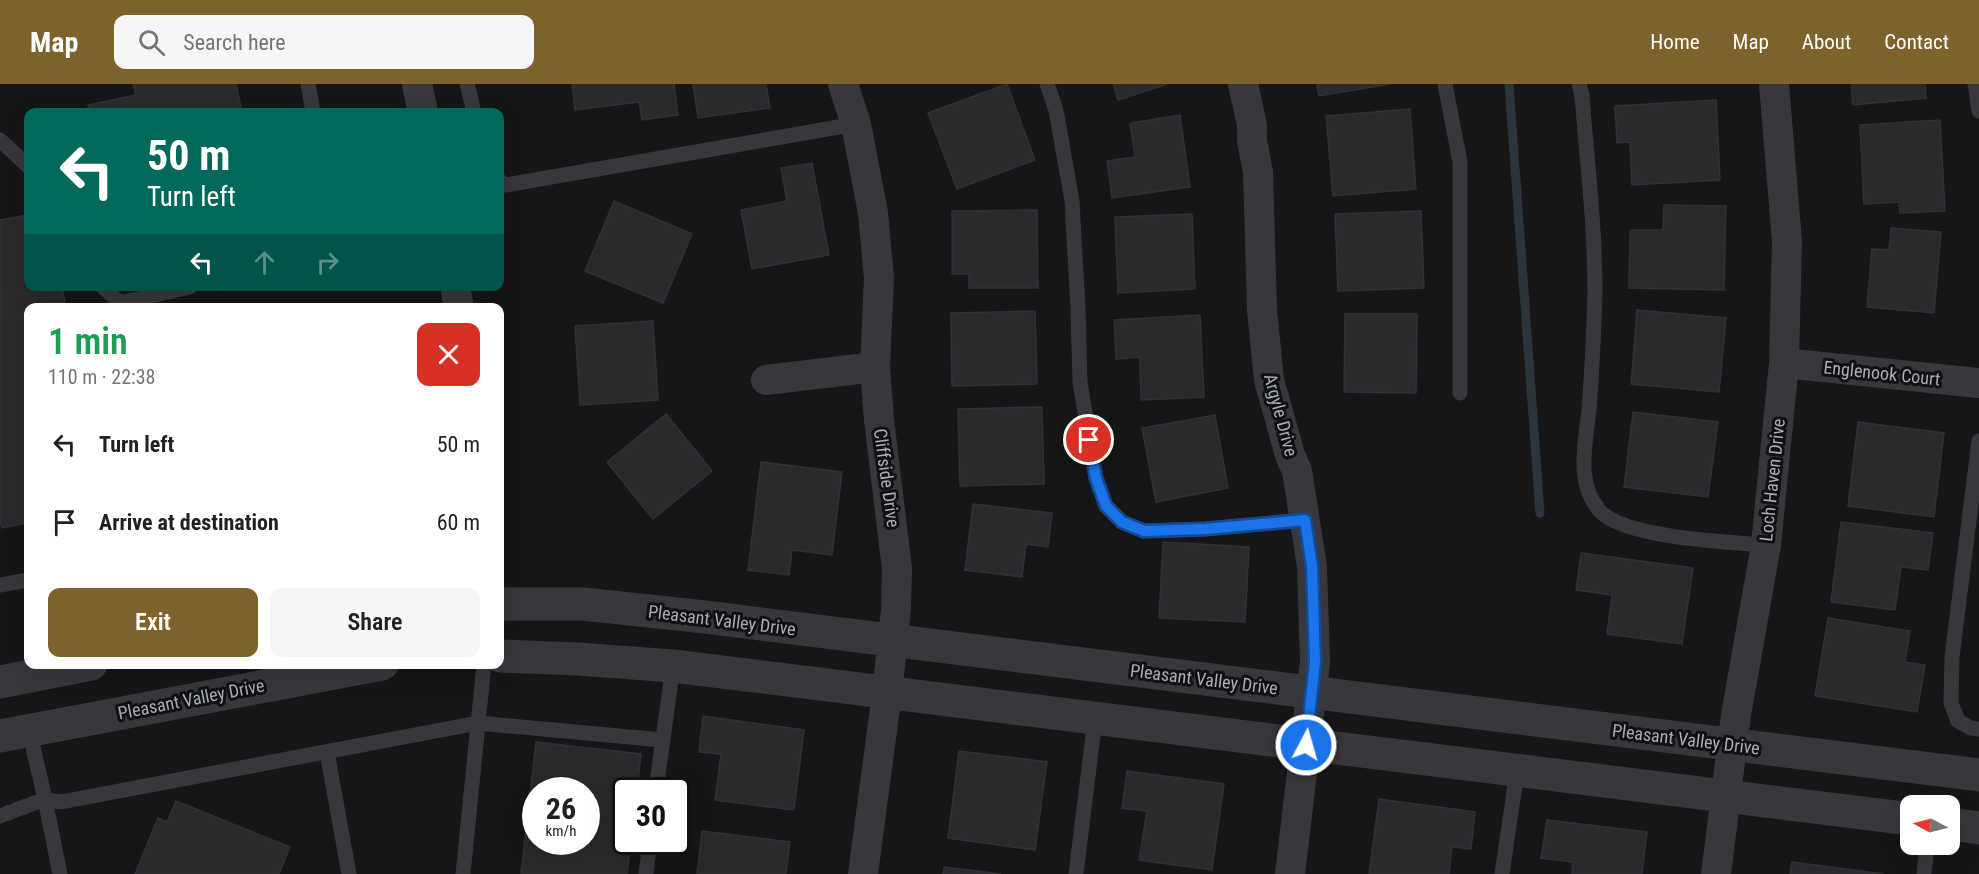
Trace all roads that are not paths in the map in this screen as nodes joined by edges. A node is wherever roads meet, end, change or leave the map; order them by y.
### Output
1 (308, 84) edge
2 (417, 84) edge
3 (467, 84) edge
4 (843, 84) edge
5 (1047, 84) edge
6 (1243, 84) edge
7 (1445, 84) edge
8 (1579, 84) edge
9 (1774, 84) edge
10 (1975, 84) edge
11 (312, 108) edge
12 (422, 108) edge
13 (473, 108) edge
14 (1979, 111) edge
15 (856, 124) junction
16 (0, 140) edge
17 (24, 162) edge
18 (504, 184) edge
19 (107, 291) edge
20 (175, 291) edge
21 (119, 303) edge
22 (129, 303) edge
23 (1785, 363) junction
24 (875, 367) junction
25 (766, 380) dead end
26 (1979, 383) edge
27 (1460, 393) dead end
28 (1979, 441) edge
29 (1305, 520) junction
30 (1766, 545) junction
31 (24, 581) edge
32 (0, 585) edge
33 (504, 604) edge
34 (893, 640) junction
35 (504, 656) edge
36 (673, 666) junction
37 (66, 669) edge
38 (355, 669) edge
39 (483, 669) edge
40 (0, 682) edge
41 (887, 693) junction
42 (1312, 693) junction
43 (1095, 719) junction
44 (478, 723) junction
45 (1979, 729) edge
46 (14, 733) edge
47 (662, 740) junction
48 (1306, 745) junction
49 (1732, 745) junction
50 (327, 752) junction
51 (1517, 771) junction
52 (1979, 775) edge
53 (658, 777) edge
54 (1726, 796) junction
55 (45, 799) junction
56 (0, 816) edge
57 (1900, 818) edge
58 (1960, 825) edge
59 (1979, 828) edge
60 (648, 855) edge
61 (1926, 855) edge
62 (60, 874) edge
63 (349, 874) edge
64 (463, 874) edge
65 (646, 874) edge
66 (863, 874) edge
67 (1076, 874) edge
68 (1290, 874) edge
69 (1502, 874) edge
70 (1716, 874) edge
71 (1924, 874) edge

1 - 11 lane
2 - 12 street
3 - 13 lane
4 - 15 street, Cliffside Drive
5 - 29 lane
6 - 29 street, Argyle Drive
7 - 27 lane
8 - 30 lane
9 - 23 street, Loch Haven Drive
10 - 14 lane
15 - 18 lane
15 - 24 street, Cliffside Drive
16 - 17 lane
19 - 21 lane
20 - 22 lane
23 - 26 street, Englenook Court
23 - 30 street, Loch Haven Drive
24 - 25 street
24 - 34 street, Cliffside Drive
28 - 45 lane
29 - 42 street, Argyle Drive
30 - 49 street, Loch Haven Drive
31 - 32 lane
33 - 34 street, Pleasant Valley Drive
34 - 41 street, Cliffside Drive
34 - 42 street, Pleasant Valley Drive
35 - 36 street
36 - 41 street
36 - 47 lane
37 - 40 street
38 - 46 street, Pleasant Valley Drive
39 - 44 lane
41 - 43 street
41 - 66 street, Cliffside Drive
42 - 48 street, Argyle Drive
42 - 49 street, Pleasant Valley Drive
43 - 48 street
43 - 67 lane
44 - 47 lane
44 - 50 lane
44 - 64 lane
46 - 55 lane
47 - 53 lane
48 - 51 street
48 - 68 street, Argyle Drive
49 - 52 street, Pleasant Valley Drive
49 - 54 street, Loch Haven Drive
50 - 55 lane
50 - 63 lane
51 - 54 street
51 - 69 lane
54 - 57 street
54 - 70 street, Loch Haven Drive
55 - 56 lane
55 - 62 lane
58 - 59 street
60 - 65 lane
61 - 71 lane

